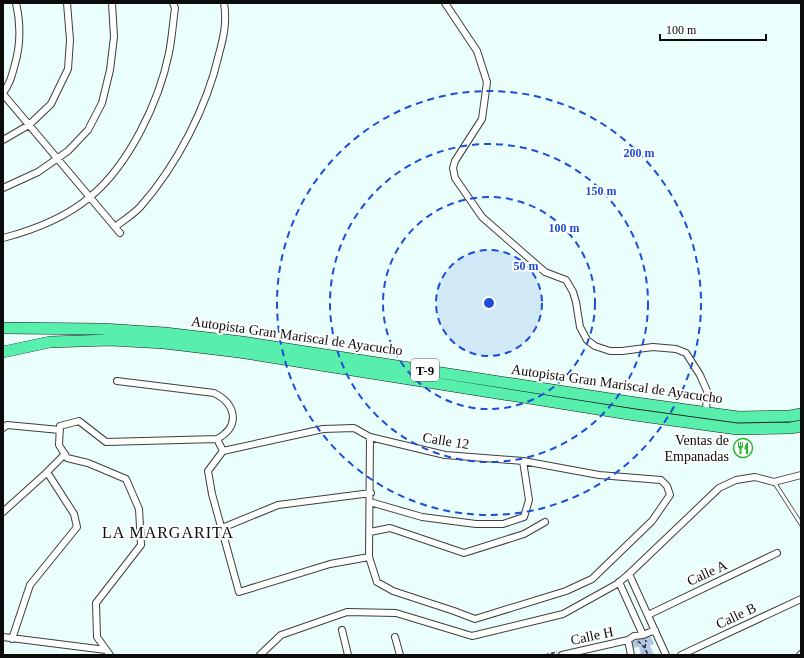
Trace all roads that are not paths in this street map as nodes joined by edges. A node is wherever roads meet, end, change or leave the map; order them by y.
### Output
1 (16, 3) edge
2 (67, 3) edge
3 (112, 3) edge
4 (174, 3) edge
5 (224, 3) edge
6 (445, 3) edge
7 (3, 93) edge
8 (30, 125) junction
9 (3, 140) edge
10 (58, 158) junction
11 (3, 188) edge
12 (90, 197) junction
13 (115, 227) junction
14 (120, 233) dead end
15 (3, 238) edge
16 (3, 328) edge
17 (3, 352) edge
18 (117, 381) dead end
19 (706, 412) junction
20 (801, 414) edge
21 (801, 426) edge
22 (3, 428) edge
23 (60, 430) junction
24 (370, 437) junction
25 (217, 439) junction
26 (223, 451) junction
27 (64, 454) junction
28 (523, 461) junction
29 (47, 472) junction
30 (801, 475) edge
31 (774, 482) junction
32 (370, 493) junction
33 (370, 502) junction
34 (3, 512) edge
35 (545, 522) dead end
36 (801, 524) edge
37 (222, 528) junction
38 (370, 532) junction
39 (777, 554) dead end
40 (369, 557) junction
41 (629, 574) junction
42 (619, 582) junction
43 (801, 600) edge
44 (648, 615) junction
45 (342, 630) dead end
46 (655, 630) junction
47 (3, 637) edge
48 (396, 637) dead end
49 (644, 637) junction
50 (12, 639) junction
51 (628, 640) junction
52 (108, 653) edge
53 (561, 653) edge
54 (260, 655) edge
55 (348, 655) edge
56 (400, 655) edge
57 (631, 655) edge
58 (666, 655) edge
59 (681, 655) edge

1 - 7 street
2 - 8 street
3 - 10 street
4 - 12 street
5 - 13 street
6 - 19 street
7 - 8 street
8 - 9 street
8 - 10 street
10 - 11 street
10 - 12 street
12 - 13 street
12 - 15 street
13 - 14 street
16 - 19 highway, Autopista Gran Mariscal de Ayacucho / T-9
17 - 21 highway, Autopista Gran Mariscal de Ayacucho / T-9
18 - 25 street
19 - 20 highway, Autopista Gran Mariscal de Ayacucho / T-9
22 - 23 street
23 - 25 street
23 - 27 street
24 - 26 street, Calle 12
24 - 28 street, Calle 12
24 - 32 street
25 - 26 street
26 - 37 street
27 - 29 street
27 - 52 street
28 - 33 street
28 - 40 street, Calle 12
29 - 34 street
29 - 50 street
30 - 31 street
31 - 36 lane
31 - 41 street
32 - 33 street
32 - 37 street
33 - 38 street
35 - 38 street
37 - 40 street
38 - 40 street
39 - 44 street, Calle A
41 - 42 street
41 - 44 street
42 - 49 street
42 - 54 street
43 - 59 street, Calle B
44 - 46 street
45 - 55 street
46 - 49 street, Calle H
46 - 58 street
47 - 50 street
48 - 56 street
49 - 51 street, Calle H
50 - 52 street
51 - 53 street, Calle H
51 - 57 street

